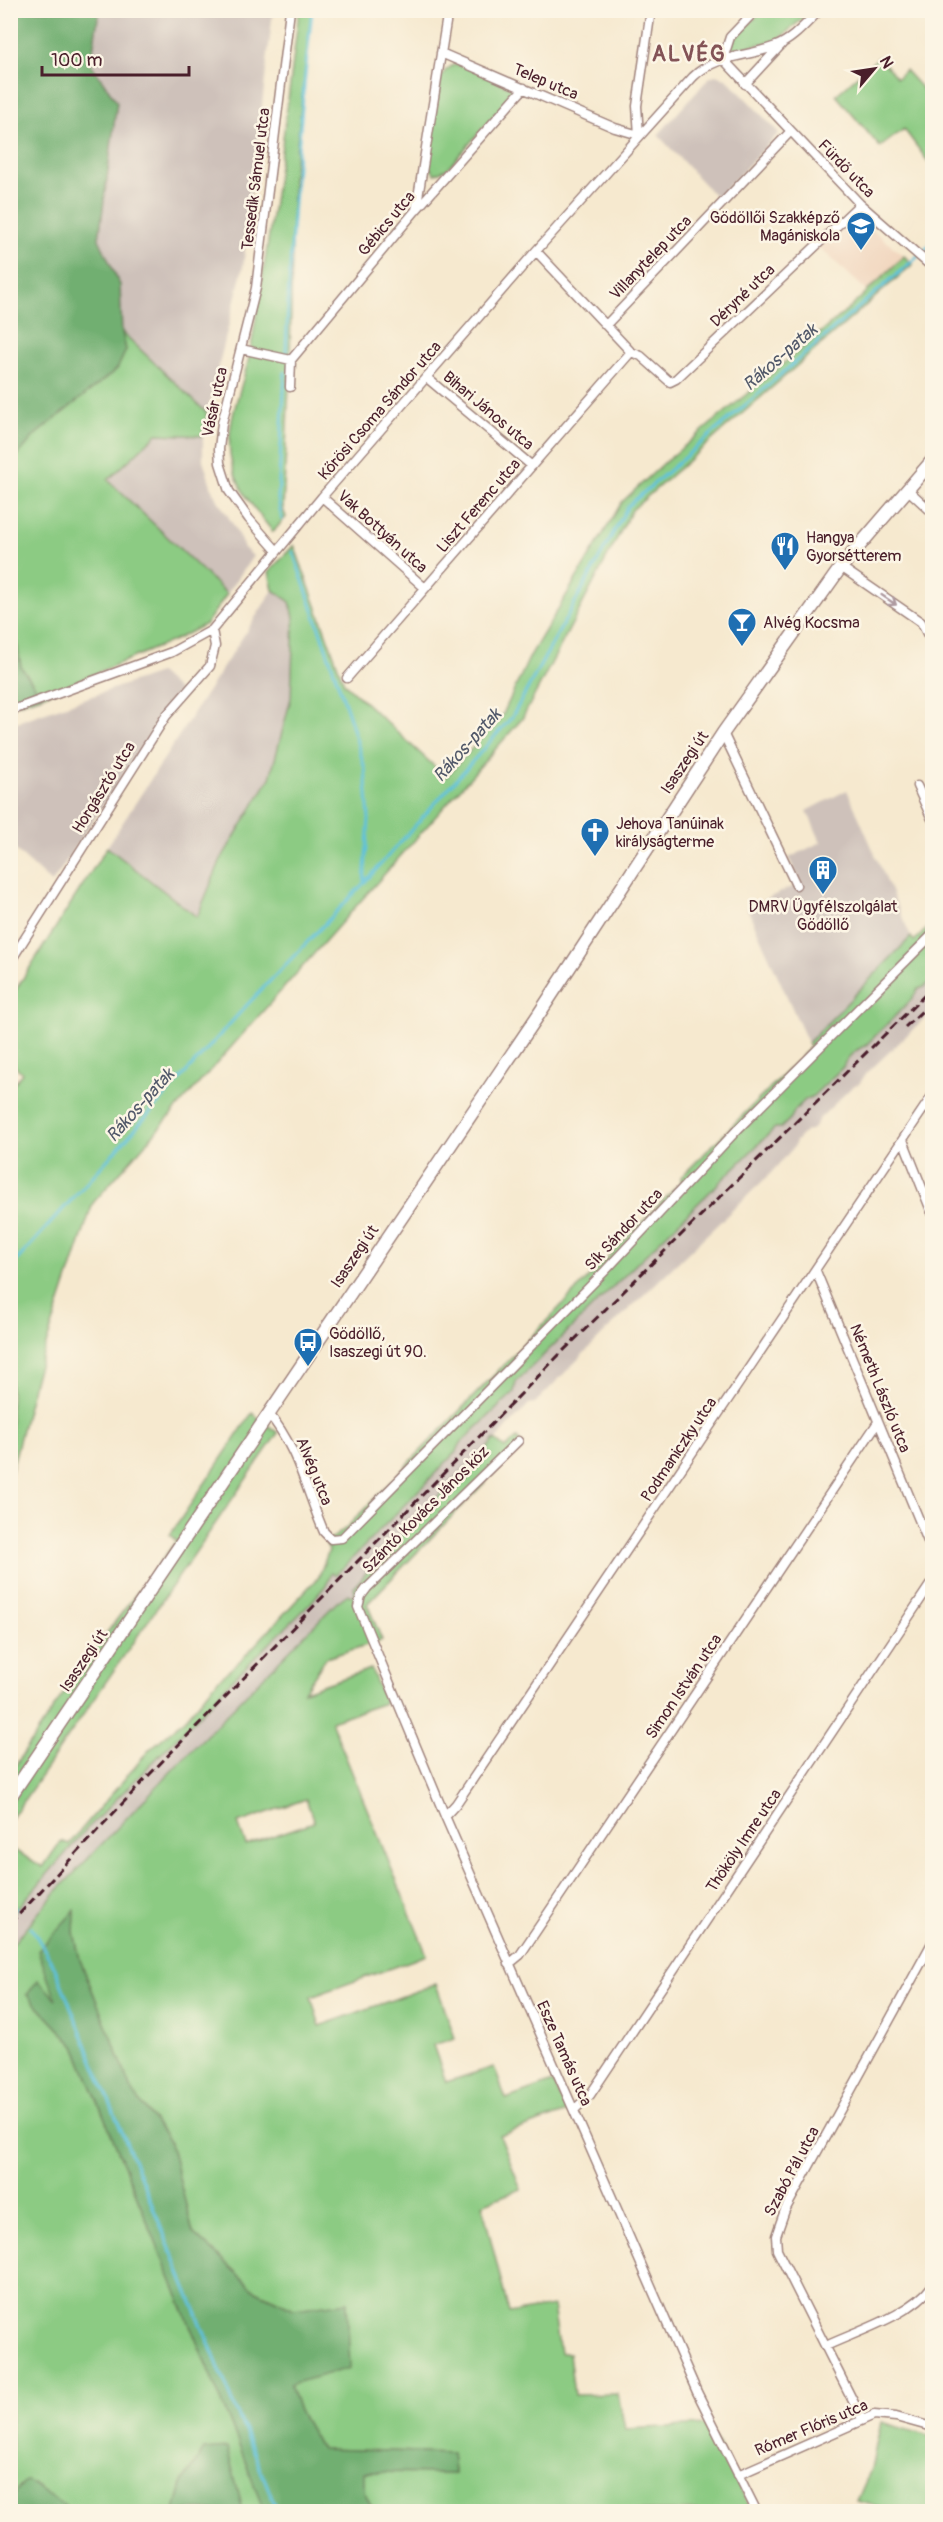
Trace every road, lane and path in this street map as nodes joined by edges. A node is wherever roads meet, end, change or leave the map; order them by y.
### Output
1 (290, 10) edge
2 (447, 10) edge
3 (651, 10) edge
4 (756, 10) edge
5 (820, 10) edge
6 (784, 42) junction
7 (441, 52) junction
8 (723, 59) junction
9 (746, 84) junction
10 (524, 88) junction
11 (790, 132) junction
12 (639, 135) junction
13 (860, 204) junction
14 (416, 210) junction
15 (536, 251) junction
16 (933, 267) edge
17 (606, 325) junction
18 (241, 349) junction
19 (632, 352) junction
20 (291, 360) junction
21 (427, 378) junction
22 (290, 387) dead end
23 (933, 461) edge
24 (532, 466) junction
25 (907, 489) junction
26 (322, 497) junction
27 (933, 512) edge
28 (277, 551) junction
29 (841, 567) junction
30 (425, 588) junction
31 (212, 630) junction
32 (933, 643) edge
33 (347, 678) dead end
34 (10, 711) edge
35 (723, 733) junction
36 (917, 786) dead end
37 (933, 819) edge
38 (796, 885) dead end
39 (933, 935) edge
40 (10, 962) edge
41 (933, 1096) edge
42 (903, 1140) junction
43 (933, 1213) edge
44 (816, 1270) junction
45 (268, 1413) junction
46 (878, 1422) junction
47 (518, 1441) dead end
48 (334, 1539) joint
49 (933, 1551) edge
50 (933, 1582) edge
51 (358, 1601) joint
52 (10, 1797) edge
53 (445, 1816) junction
54 (933, 1943) edge
55 (509, 1964) junction
56 (574, 2110) junction
57 (933, 2286) edge
58 (826, 2346) junction
59 (862, 2420) junction
60 (933, 2427) edge
61 (738, 2475) junction
62 (757, 2511) edge

1 - 18 street, Tessedik Sámuel utca
2 - 7 street
3 - 12 street
4 - 8 street
5 - 6 street
6 - 8 street, Kőrösi Csoma Sándor utca
6 - 9 street
7 - 10 street, Telep utca
7 - 14 street
8 - 9 street, Fürdő utca
8 - 12 street, Kőrösi Csoma Sándor utca
9 - 11 street, Fürdő utca
10 - 12 street, Telep utca
10 - 14 street, Gébics utca
11 - 13 street, Fürdő utca
11 - 17 street, Villanytelep utca
12 - 15 street, Kőrösi Csoma Sándor utca
13 - 16 street, Fürdő utca
13 - 19 street, Déryné utca
14 - 20 street, Gébics utca
15 - 17 street
15 - 21 street, Kőrösi Csoma Sándor utca
17 - 19 street
18 - 20 street
18 - 28 street, Vásár utca
19 - 24 street, Liszt Ferenc utca
20 - 22 street
21 - 24 street, Bihari János utca
21 - 26 street, Kőrösi Csoma Sándor utca
23 - 25 main road, Isaszegi út
24 - 30 street, Liszt Ferenc utca
25 - 27 street
25 - 29 main road, Isaszegi út
26 - 28 street, Kőrösi Csoma Sándor utca
26 - 30 street, Vak Bottyán utca
28 - 31 street, Kőrösi Csoma Sándor utca
29 -> 32 street
29 - 35 main road, Isaszegi út
30 - 33 street, Liszt Ferenc utca
31 - 34 street, Kőrösi Csoma Sándor utca
31 - 40 street, Horgásztó utca
35 - 38 street, Isaszegi út
35 - 45 main road, Isaszegi út
36 - 37 street
39 - 48 street, Sík Sándor utca
41 - 42 street, Podmaniczky utca
42 - 43 street
42 - 44 street, Podmaniczky utca
44 - 46 street, Németh László utca
44 - 53 street, Podmaniczky utca
45 - 48 street, Alvég utca
45 - 52 main road, Isaszegi út
46 - 49 street, Németh László utca
46 - 55 street, Simon István utca
47 - 51 street, Szántó Kovács János köz
50 - 56 street, Thököly Imre utca
51 - 53 street, Esze Tamás utca
53 - 55 street, Esze Tamás utca
54 - 58 street, Szabó Pál utca
55 - 56 street, Esze Tamás utca
56 - 61 street, Esze Tamás utca
57 - 58 street
58 - 59 street, Szabó Pál utca
59 - 60 street, Rómer Flóris utca
59 - 61 street, Rómer Flóris utca
61 - 62 street, Esze Tamás utca

